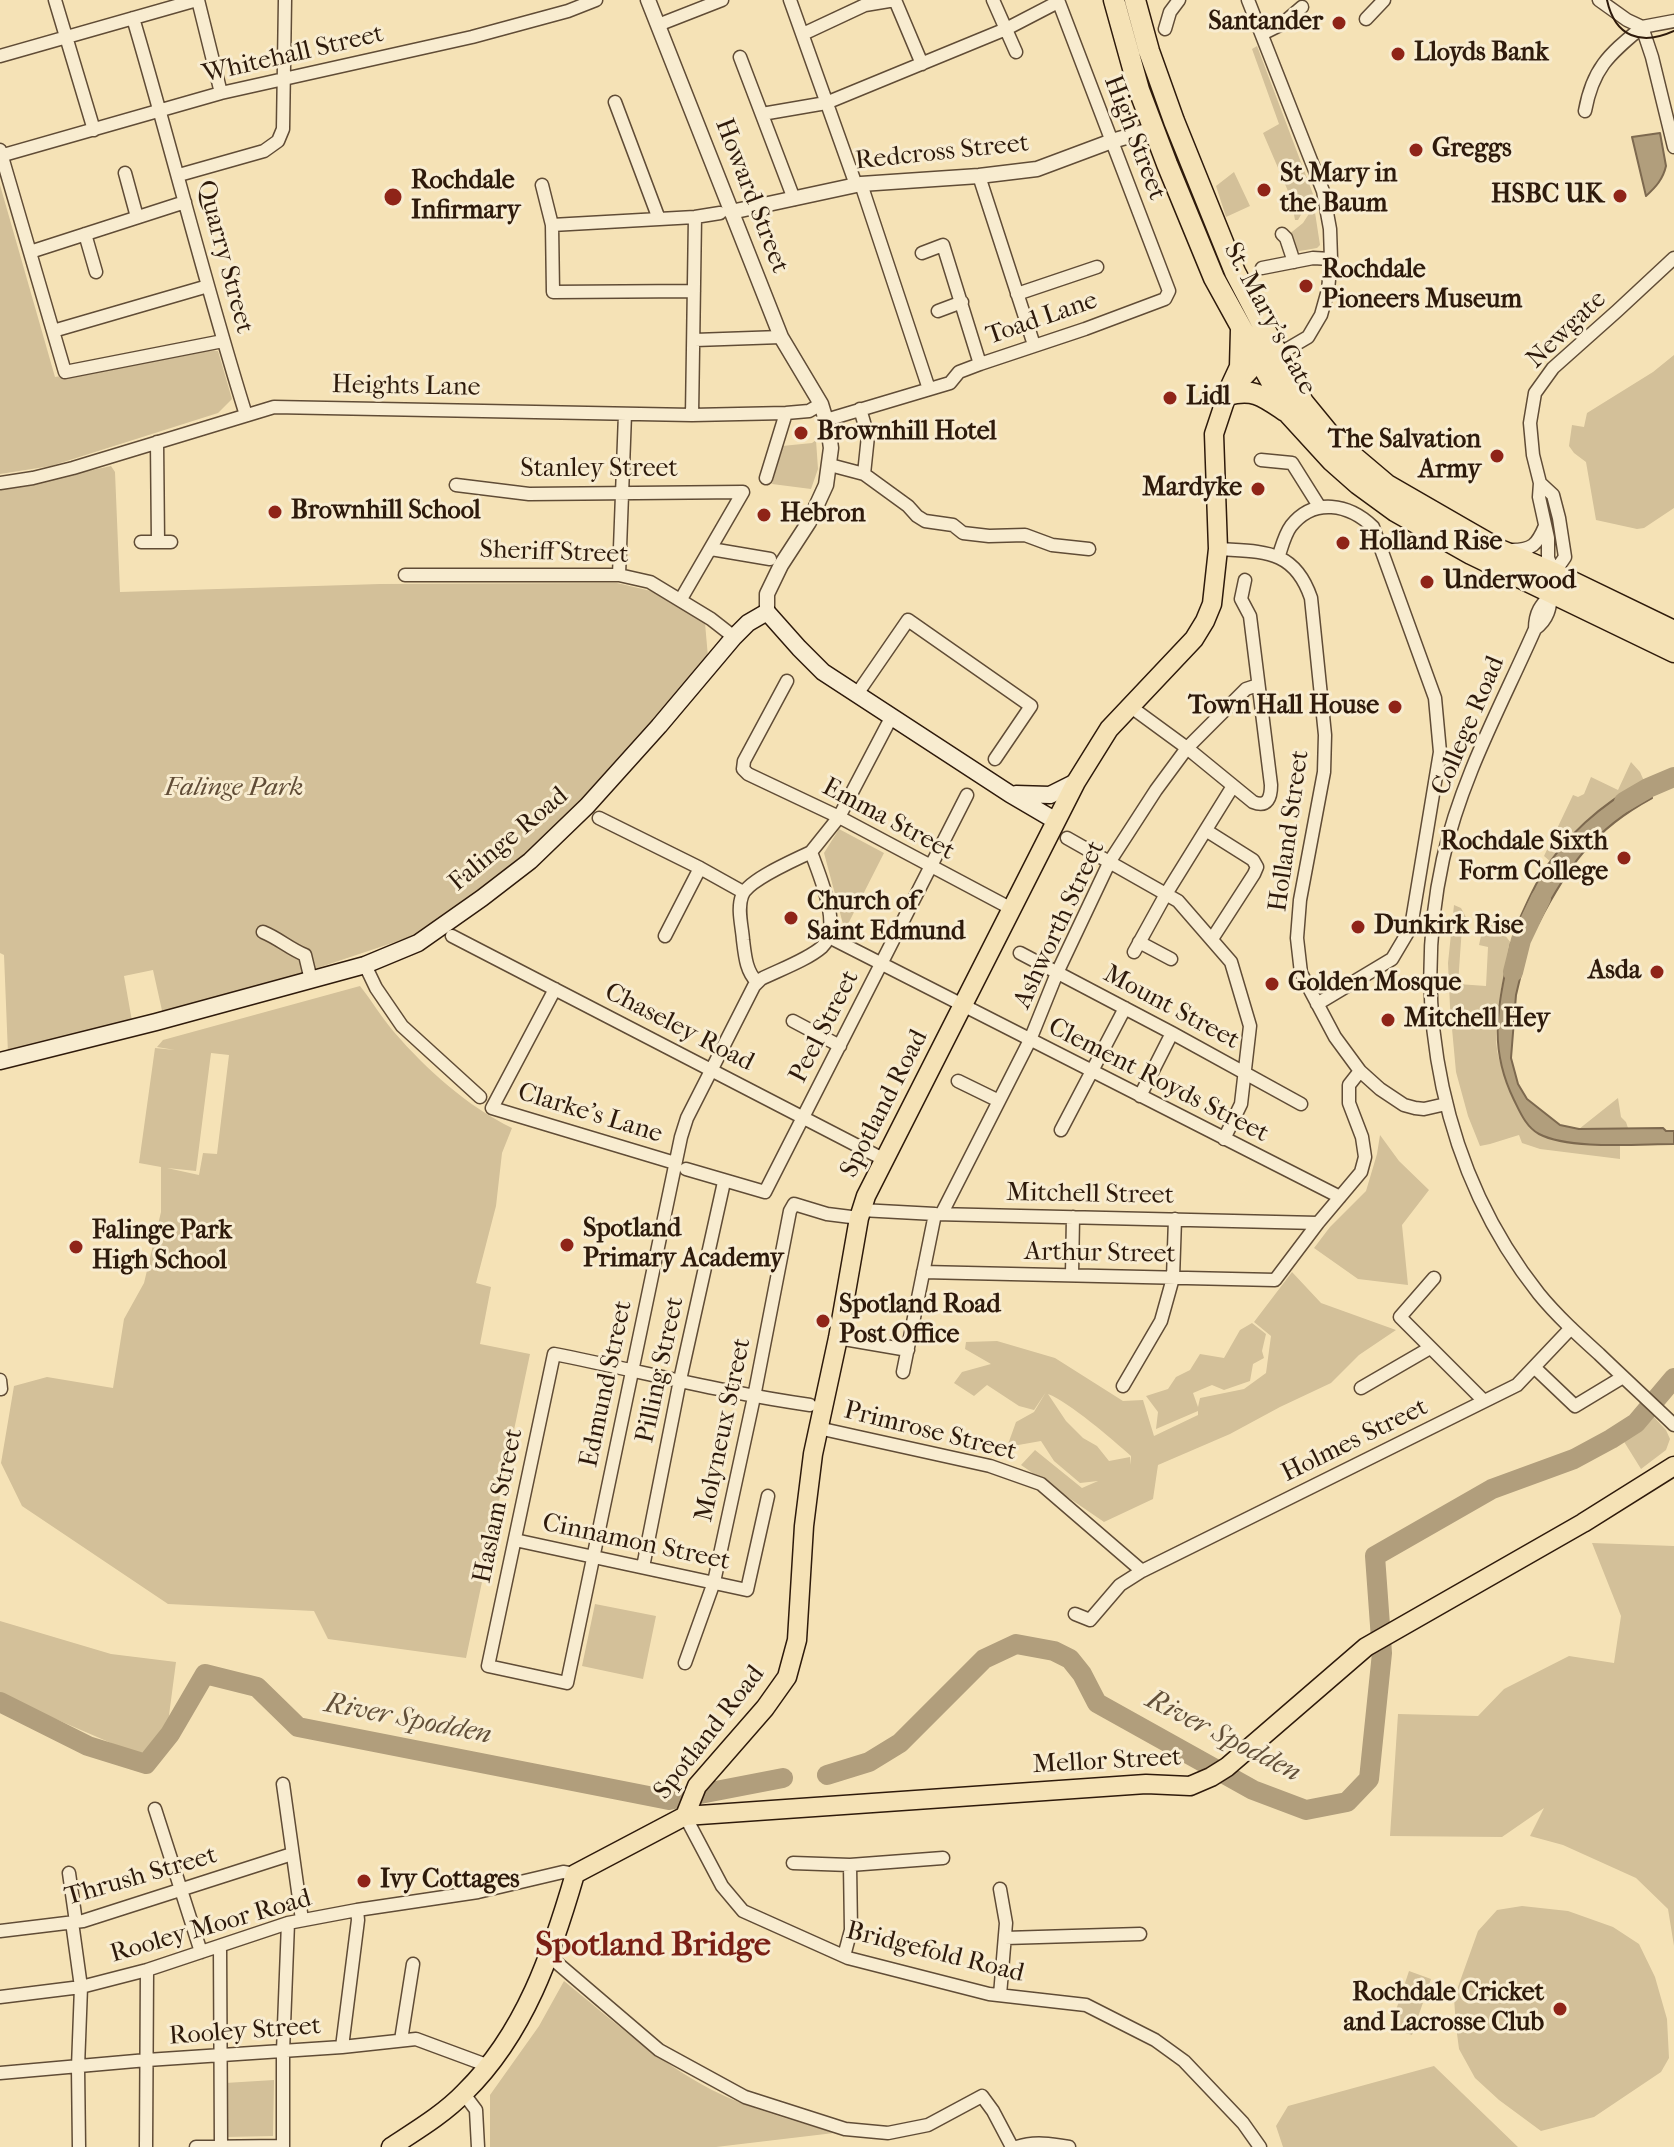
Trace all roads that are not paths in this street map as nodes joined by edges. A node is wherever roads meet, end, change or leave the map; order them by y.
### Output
1 (55, 0) edge
2 (145, 0) edge
3 (198, 0) edge
4 (285, 0) edge
5 (596, 0) edge
6 (648, 0) edge
7 (722, 0) edge
8 (790, 0) edge
9 (993, 0) edge
10 (1114, 0) edge
11 (1135, 0) edge
12 (1179, 0) edge
13 (1248, 0) edge
14 (1384, 0) edge
15 (1599, 0) edge
16 (1058, 1) edge
17 (687, 6) edge
18 (1302, 7) dead end
19 (149, 14) junction
20 (133, 18) junction
21 (1366, 19) dead end
22 (1674, 21) edge
23 (1282, 24) junction
24 (658, 25) junction
25 (1642, 27) junction
26 (1006, 29) junction
27 (1165, 29) dead end
28 (803, 34) junction
29 (1262, 34) junction
30 (1295, 35) dead end
31 (66, 37) junction
32 (1016, 52) dead end
33 (0, 56) edge
34 (740, 57) dead end
35 (922, 64) junction
36 (284, 80) junction
37 (221, 93) junction
38 (615, 102) dead end
39 (826, 103) junction
40 (160, 110) junction
41 (1585, 111) dead end
42 (1172, 113) junction
43 (762, 114) junction
44 (1154, 129) junction
45 (94, 130) junction
46 (1112, 141) junction
47 (1674, 147) edge
48 (1, 154) edge
49 (125, 173) dead end
50 (179, 175) junction
51 (979, 176) junction
52 (858, 184) junction
53 (542, 185) dead end
54 (794, 199) junction
55 (185, 202) junction
56 (726, 212) junction
57 (137, 217) junction
58 (695, 217) junction
59 (659, 219) junction
60 (552, 225) junction
61 (85, 234) junction
62 (1282, 234) dead end
63 (30, 252) junction
64 (922, 253) dead end
65 (1674, 258) edge
66 (1331, 259) junction
67 (1294, 262) junction
68 (1097, 267) dead end
69 (1262, 268) dead end
70 (96, 272) dead end
71 (208, 286) junction
72 (694, 291) junction
73 (1169, 291) joint
74 (1017, 294) junction
75 (962, 302) junction
76 (938, 311) dead end
77 (1241, 328) junction
78 (53, 331) junction
79 (781, 337) junction
80 (695, 340) junction
81 (223, 341) junction
82 (1034, 345) junction
83 (1269, 359) junction
84 (980, 364) junction
85 (929, 389) junction
86 (1227, 395) junction
87 (821, 404) junction
88 (860, 409) junction
89 (786, 413) junction
90 (625, 414) junction
91 (1289, 414) junction
92 (246, 415) junction
93 (692, 415) junction
94 (826, 420) junction
95 (157, 442) junction
96 (1261, 460) dead end
97 (830, 465) junction
98 (864, 474) junction
99 (766, 478) dead end
100 (0, 483) edge
101 (1540, 483) junction
102 (456, 485) dead end
103 (622, 492) junction
104 (1319, 506) junction
105 (1545, 526) junction
106 (141, 542) dead end
107 (158, 542) junction
108 (171, 542) dead end
109 (711, 549) junction
110 (1089, 549) dead end
111 (1218, 549) junction
112 (1500, 550) junction
113 (1279, 555) junction
114 (770, 559) dead end
115 (405, 575) dead end
116 (619, 575) junction
117 (1245, 580) dead end
118 (1553, 583) junction
119 (681, 599) junction
120 (767, 612) junction
121 (1674, 631) edge
122 (734, 637) junction
123 (1674, 652) edge
124 (787, 681) dead end
125 (1258, 685) junction
126 (857, 694) junction
127 (1131, 707) junction
128 (892, 716) junction
129 (1187, 748) junction
130 (995, 759) dead end
131 (1076, 782) junction
132 (1233, 786) junction
133 (1010, 794) junction
134 (967, 795) dead end
135 (839, 817) junction
136 (599, 818) dead end
137 (1056, 821) junction
138 (1207, 831) junction
139 (1067, 838) dead end
140 (811, 852) junction
141 (1110, 861) junction
142 (700, 868) junction
143 (931, 868) junction
144 (743, 892) junction
145 (1166, 894) junction
146 (1012, 909) junction
147 (263, 932) dead end
148 (452, 936) dead end
149 (665, 936) dead end
150 (829, 937) junction
151 (1212, 939) junction
152 (1020, 953) dead end
153 (1171, 959) dead end
154 (882, 964) junction
155 (365, 965) junction
156 (1057, 973) junction
157 (311, 980) junction
158 (757, 982) junction
159 (555, 989) junction
160 (1317, 1004) junction
161 (963, 1007) junction
162 (1125, 1008) junction
163 (793, 1021) dead end
164 (1172, 1033) junction
165 (1030, 1040) junction
166 (840, 1046) junction
167 (0, 1061) edge
168 (712, 1070) junction
169 (1091, 1071) junction
170 (1360, 1071) junction
171 (1245, 1073) junction
172 (958, 1081) dead end
173 (1140, 1096) junction
174 (480, 1097) dead end
175 (999, 1101) junction
176 (1301, 1104) dead end
177 (1446, 1104) junction
178 (803, 1117) junction
179 (1061, 1130) dead end
180 (1224, 1139) junction
181 (885, 1160) junction
182 (680, 1166) junction
183 (724, 1182) junction
184 (765, 1192) joint
185 (1340, 1197) junction
186 (860, 1214) junction
187 (938, 1214) junction
188 (1073, 1217) junction
189 (1175, 1219) junction
190 (1318, 1223) junction
191 (923, 1272) junction
192 (1072, 1275) junction
193 (1173, 1278) junction
194 (1434, 1278) dead end
195 (1571, 1328) junction
196 (838, 1338) junction
197 (1430, 1348) junction
198 (908, 1350) junction
199 (1534, 1367) junction
200 (632, 1370) junction
201 (903, 1372) dead end
202 (1623, 1377) junction
203 (0, 1380) edge
204 (680, 1380) junction
205 (1123, 1386) dead end
206 (1361, 1388) dead end
207 (1, 1389) edge
208 (754, 1397) junction
209 (1484, 1401) junction
210 (810, 1405) dead end
211 (1674, 1425) edge
212 (818, 1428) junction
213 (1674, 1466) edge
214 (768, 1496) dead end
215 (515, 1540) junction
216 (593, 1556) junction
217 (643, 1567) junction
218 (1142, 1571) junction
219 (714, 1582) junction
220 (1075, 1614) dead end
221 (685, 1663) dead end
222 (488, 1666) joint
223 (283, 1784) dead end
224 (155, 1809) dead end
225 (687, 1810) junction
226 (292, 1854) junction
227 (943, 1858) dead end
228 (793, 1863) dead end
229 (850, 1865) junction
230 (69, 1873) dead end
231 (575, 1874) junction
232 (1000, 1889) dead end
233 (181, 1890) junction
234 (357, 1910) junction
235 (302, 1920) junction
236 (74, 1922) junction
237 (288, 1923) junction
238 (0, 1931) edge
239 (1140, 1934) dead end
240 (1005, 1938) junction
241 (220, 1946) junction
242 (201, 1952) junction
243 (549, 1956) junction
244 (844, 1956) junction
245 (413, 1964) dead end
246 (147, 1970) junction
247 (81, 1987) junction
248 (1000, 1995) junction
249 (0, 1997) edge
250 (401, 2040) junction
251 (342, 2047) junction
252 (283, 2051) junction
253 (220, 2056) junction
254 (147, 2060) junction
255 (489, 2066) junction
256 (78, 2067) junction
257 (0, 2073) edge
258 (464, 2094) junction
259 (890, 2140) edge
260 (221, 2146) edge
261 (283, 2146) edge
262 (79, 2147) edge
263 (146, 2147) edge
264 (196, 2147) edge
265 (391, 2147) edge
266 (478, 2147) edge
267 (1015, 2147) edge
268 (1069, 2147) edge
269 (1260, 2147) edge

1 - 31 street
2 - 19 street
3 - 19 street
3 - 37 street
4 - 36 street
5 - 36 street, Whitehall Street
6 - 24 street, Howard Street
7 - 17 street
8 - 28 street
9 - 26 street
10 - 44 highway, St. Mary's Gate
11 - 42 highway, St. Mary's Gate
12 - 27 street
13 - 29 street
14 - 21 street
15 - 25 street
16 - 26 street
16 - 46 street, High Street
17 - 24 street
18 - 23 street
19 - 20 street
20 - 31 street
20 - 40 street, Quarry Street
22 - 25 street
23 - 29 street
23 - 30 street
24 - 56 street, Howard Street
25 - 41 street
25 - 47 street
26 - 32 street
26 - 35 street
28 - 35 street
28 - 39 street
29 - 66 street
31 - 33 street
31 - 45 street
34 - 43 street
35 - 39 street
36 - 37 street, Whitehall Street
36 - 50 street
37 - 40 street, Whitehall Street
38 - 59 street
39 - 43 street
39 - 52 street
40 - 45 street, Whitehall Street
40 - 50 street, Quarry Street
42 - 44 highway
42 - 83 highway, St. Mary's Gate
43 - 54 street
44 - 46 street, Redcross Street
44 - 77 highway, St. Mary's Gate
45 - 48 street, Whitehall Street
46 - 51 street, Redcross Street
46 - 73 street, High Street
48 - 63 street
49 - 57 street
50 - 55 street, Quarry Street
51 - 52 street, Redcross Street
51 - 74 street
52 - 54 street, Redcross Street
52 - 85 street
53 - 60 street
54 - 56 street, Redcross Street
55 - 57 street
55 - 71 street, Quarry Street
56 - 58 street, Redcross Street
56 - 79 street, Howard Street
57 - 61 street
58 - 59 street, Redcross Street
58 - 72 street
59 - 60 street, Redcross Street
60 - 72 street
61 - 63 street
61 - 70 street
62 - 67 street
63 - 78 street
64 - 75 street
65 - 101 street, Newgate
66 - 67 street
66 - 83 street
67 - 69 street
68 - 74 street
71 - 78 street
71 - 81 street, Quarry Street
72 - 80 street
73 - 82 street, Toad Lane
74 - 82 street
75 - 76 street
75 - 84 street
77 - 83 highway, St. Mary's Gate
77 - 86 highway
78 - 81 street
79 - 80 street
79 - 87 street, Howard Street
80 - 93 street
81 - 92 street, Quarry Street
82 - 84 street, Toad Lane
83 - 86 main road, Spotland Road
83 - 91 highway, St. Mary's Gate
83 - 112 highway, St. Mary's Gate
84 - 85 street, Toad Lane
85 - 88 street, Toad Lane
86 - 91 highway
86 - 111 main road, Spotland Road
87 - 89 street, Heights Lane
87 - 94 street
88 - 94 street, Toad Lane
88 - 98 street
89 - 93 street, Heights Lane
89 - 99 street
90 - 92 street, Heights Lane
90 - 93 street, Heights Lane
90 - 103 street
91 - 118 highway, St. Mary's Gate
92 - 95 street, Heights Lane
94 - 97 street
95 - 100 street, Heights Lane
95 - 107 street
96 - 104 street
97 - 98 street
97 - 120 street
98 - 110 street
101 - 105 street, Newgate
101 - 118 street, College Road
102 - 103 street, Stanley Street
103 - 109 street, Stanley Street
103 - 116 street
104 - 113 street
104 - 160 street
105 - 112 street
105 - 118 street, Newgate
106 - 107 street
107 - 108 street
109 - 114 street
109 - 119 street
111 - 113 street
111 - 127 main road, Spotland Road
112 - 118 highway, St. Mary's Gate
113 - 160 street, Holland Street
115 - 116 street, Sheriff Street
116 - 119 street, Sheriff Street
117 - 125 street
118 - 121 highway, St. Mary's Gate
118 - 123 highway, St. Mary's Gate
118 - 177 street, College Road
119 - 122 street, Sheriff Street
120 - 122 main road, Falinge Road
120 - 126 main road
122 - 155 main road, Falinge Road
124 - 135 street, Emma Street
125 - 129 street, Ashworth Street
125 - 132 street
126 - 128 main road
126 - 130 street
127 - 129 street
127 - 131 main road, Spotland Road
128 - 133 main road
128 - 135 street
129 - 132 street
129 - 141 street, Ashworth Street
131 - 133 main road
131 - 137 main road, Spotland Road
132 - 138 street
133 - 137 main road
134 - 143 street, Peel Street
135 - 140 street
135 - 143 street, Emma Street
136 - 142 street
137 - 146 main road, Spotland Road
138 - 145 street
138 - 151 street
139 - 141 street
140 - 144 street
140 - 150 street
141 - 145 street
141 - 156 street, Ashworth Street
142 - 144 street
142 - 149 street
143 - 146 street, Emma Street
143 - 154 street, Peel Street
144 - 158 street
145 - 151 street
145 - 153 street
146 - 161 main road, Spotland Road
147 - 157 street
148 - 159 street, Chaseley Road
150 - 154 street, Clement Royds Street
150 - 158 street
151 - 171 street
152 - 156 street, Mount Street
154 - 161 street, Clement Royds Street
154 - 166 street, Peel Street
155 - 157 main road, Falinge Road
155 - 174 street, Clarke's Lane
156 - 162 street, Mount Street
156 - 165 street, Ashworth Street
157 - 167 main road, Falinge Road
158 - 168 street, Edmund Street
159 - 168 street, Chaseley Road
159 - 182 street, Clarke's Lane
160 - 170 street, Holland Street
161 - 165 street, Clement Royds Street
161 - 181 main road, Spotland Road
162 - 164 street, Mount Street
162 - 169 street
163 - 166 street
164 - 171 street, Mount Street
164 - 173 street
165 - 169 street, Clement Royds Street
165 - 175 street, Ashworth Street
166 - 178 street, Peel Street
168 - 178 street, Chaseley Road
168 - 182 street, Edmund Street
169 - 173 street, Clement Royds Street
169 - 179 street
170 - 177 street, Holland Street
170 - 185 street
171 - 176 street, Mount Street
171 - 180 street
172 - 175 street
173 - 180 street, Clement Royds Street
175 - 187 street, Ashworth Street
177 - 195 street, College Road
178 - 181 street, Chaseley Road
178 - 184 street, Peel Street
180 - 185 street, Clement Royds Street
181 - 186 main road, Spotland Road
182 - 183 street, Clarke's Lane
182 - 200 street, Edmund Street
183 - 184 street, Clarke's Lane
183 - 204 street, Pilling Street
185 - 190 street
186 - 187 street, Mitchell Street
186 - 196 main road, Spotland Road
186 - 208 street, Molyneux Street
187 - 188 street, Mitchell Street
187 - 191 street, Ashworth Street
188 - 189 street, Mitchell Street
188 - 192 street
189 - 190 street, Mitchell Street
189 - 193 street
190 - 193 street, Arthur Street
191 - 192 street, Arthur Street
191 - 198 street, Ashworth Street
192 - 193 street, Arthur Street
193 - 205 street
194 - 197 street
195 - 199 street, Holmes Street
195 - 202 street, College Road
196 - 198 street
196 - 212 main road, Spotland Road
197 - 206 street
197 - 209 street
198 - 201 street, Ashworth Street
199 - 202 street
199 - 209 street, Holmes Street
200 - 204 street
200 - 215 street, Haslam Street
200 - 216 street, Edmund Street
202 - 211 street, College Road
203 - 207 street
204 - 208 street
204 - 217 street, Pilling Street
208 - 210 street
208 - 219 street, Molyneux Street
209 - 218 street, Holmes Street
212 - 218 street, Primrose Street
212 - 225 main road, Spotland Road
213 - 225 main road, Mellor Street
214 - 219 street, Cinnamon Street
215 - 216 street, Cinnamon Street
215 - 222 street, Haslam Street
216 - 217 street, Cinnamon Street
216 - 222 street, Edmund Street
217 - 219 street, Cinnamon Street
218 - 220 street, Holmes Street
219 - 221 street, Molyneux Street
223 - 226 street
224 - 233 street
225 - 231 main road, Spotland Road
225 - 244 street, Bridgefold Road
226 - 233 street, Thrush Street
226 - 235 street
227 - 229 street
228 - 229 street
229 - 244 street
230 - 236 street
231 - 234 street, Rooley Moor Road
231 - 243 main road
232 - 240 street
233 - 236 street, Thrush Street
233 - 242 street
234 - 235 street, Rooley Moor Road
234 - 251 street
235 - 237 street, Rooley Moor Road
236 - 238 street, Thrush Street
236 - 247 street
237 - 241 street, Rooley Moor Road
237 - 252 street
239 - 240 street
240 - 248 street
241 - 242 street, Rooley Moor Road
241 - 253 street
242 - 246 street, Rooley Moor Road
243 - 255 main road
243 - 259 street
244 - 248 street, Bridgefold Road
245 - 250 street
246 - 247 street, Rooley Moor Road
246 - 254 street
247 - 249 street, Rooley Moor Road
247 - 256 street
248 - 269 street, Bridgefold Road
250 - 251 street, Rooley Street
250 - 255 street, Rooley Street
251 - 252 street, Rooley Street
252 - 253 street, Rooley Street
252 - 261 street
253 - 254 street, Rooley Street
253 - 260 street
254 - 256 street, Rooley Street
254 - 263 street
255 - 258 main road
256 - 257 street, Rooley Street
256 - 262 street
258 - 265 main road
258 - 266 street
259 - 267 street
260 - 261 street
260 - 264 street
267 - 268 street

